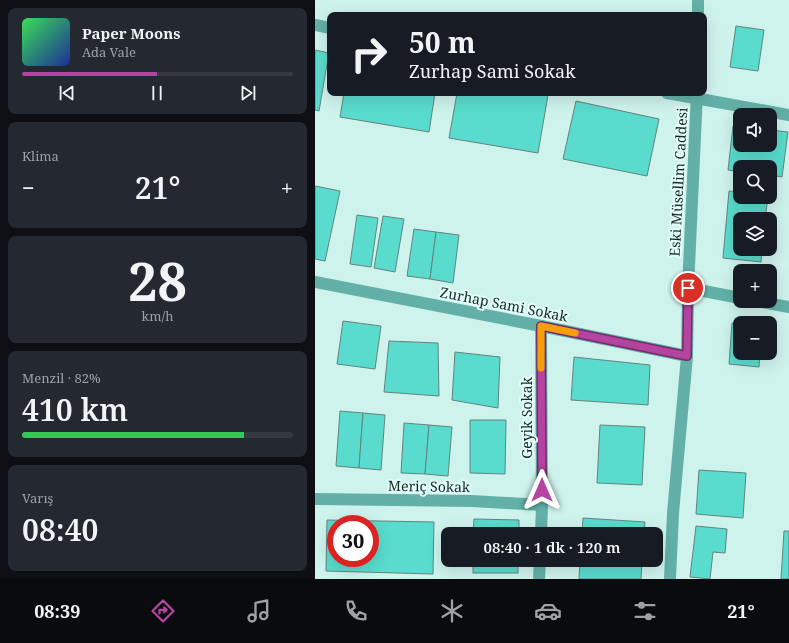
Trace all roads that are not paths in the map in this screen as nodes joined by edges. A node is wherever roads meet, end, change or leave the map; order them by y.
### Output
1 (698, 0) edge
2 (698, 12) edge
3 (315, 25) edge
4 (327, 27) edge
5 (697, 96) edge
6 (789, 115) edge
7 (315, 282) edge
8 (688, 288) junction
9 (733, 297) edge
10 (777, 305) edge
11 (789, 307) edge
12 (541, 326) junction
13 (687, 356) junction
14 (315, 499) edge
15 (542, 505) junction
16 (541, 527) edge
17 (540, 567) edge
18 (539, 579) edge
19 (670, 579) edge

1 - 2 street
3 - 4 street
5 - 6 street
5 - 8 street, Eski Müsellim Caddesi
7 - 12 street, Zurhap Sami Sokak
8 - 9 street
8 - 13 street, Eski Müsellim Caddesi
10 - 11 street
12 - 13 street, Zurhap Sami Sokak
12 - 15 street, Geyik Sokak
13 - 19 street, Eski Müsellim Caddesi
14 - 15 street, Meriç Sokak
15 - 16 street, Geyik Sokak
17 - 18 street

